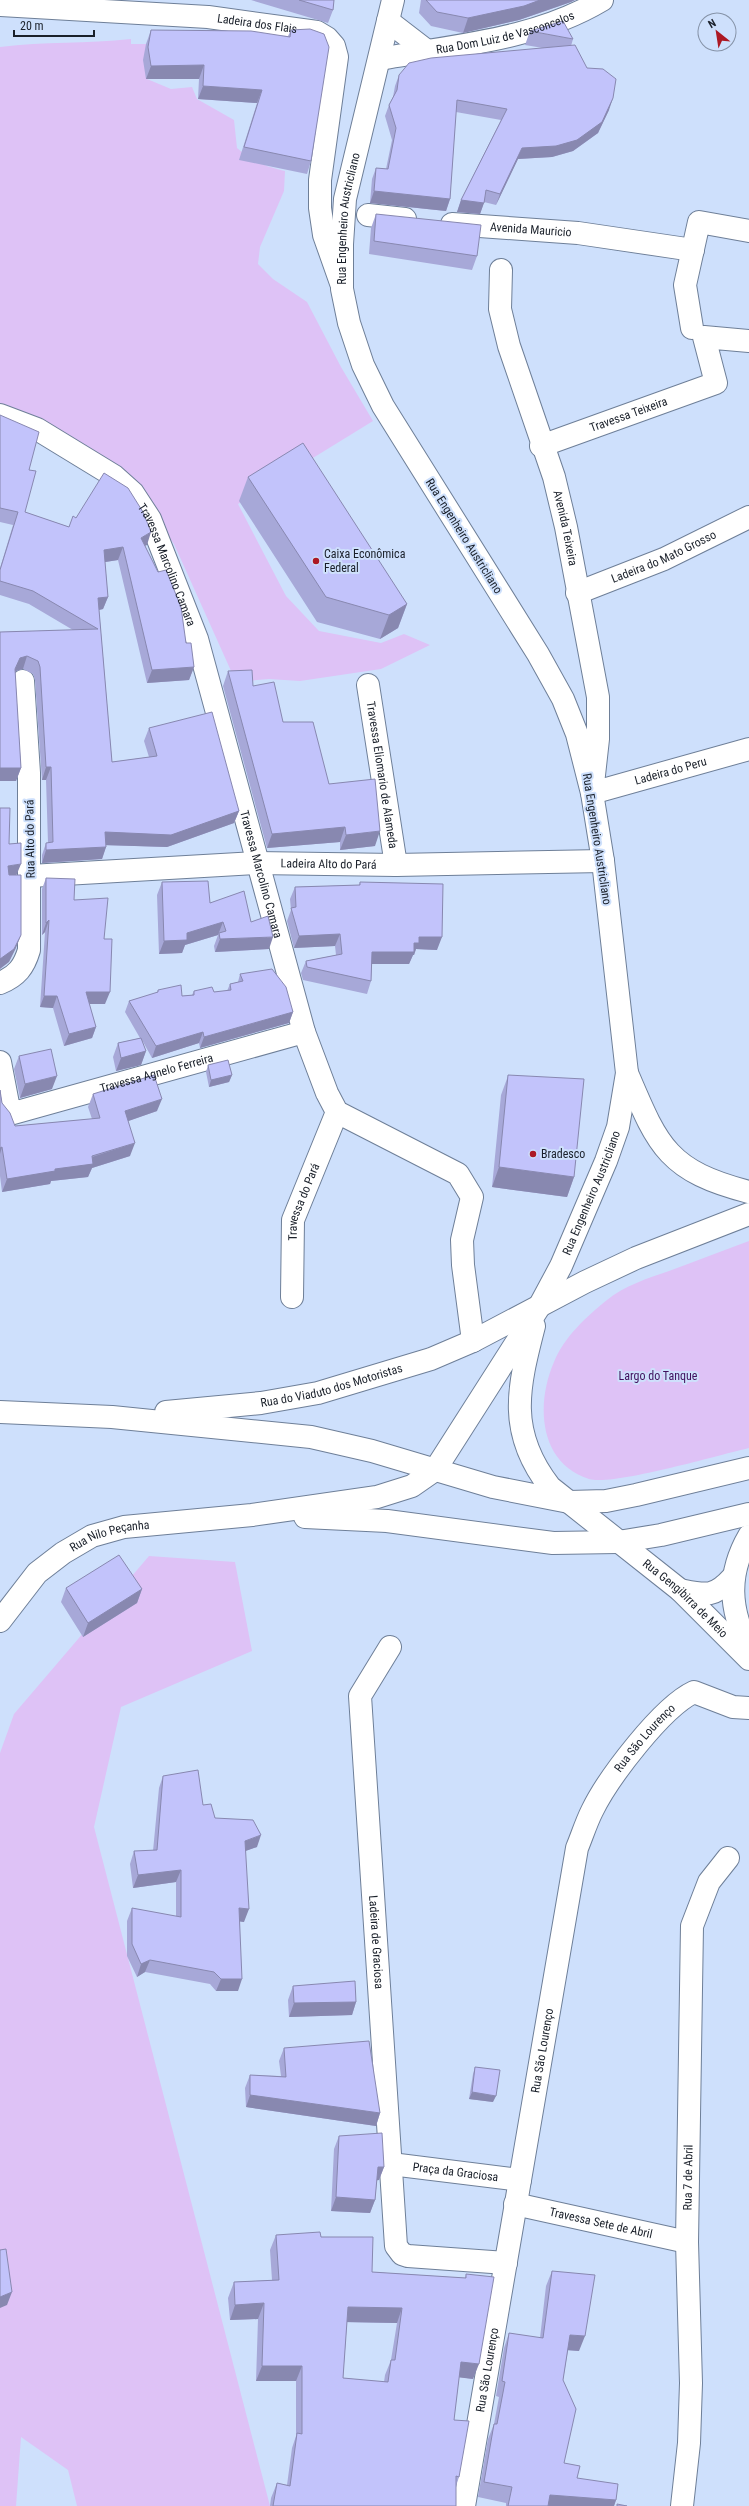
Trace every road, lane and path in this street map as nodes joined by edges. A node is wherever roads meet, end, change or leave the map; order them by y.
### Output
1 (393, 0) edge
2 (602, 0) edge
3 (0, 5) edge
4 (388, 21) junction
5 (428, 51) junction
6 (380, 60) junction
7 (368, 215) dead end
8 (749, 231) edge
9 (693, 250) junction
10 (501, 270) dead end
11 (342, 289) junction
12 (692, 328) dead end
13 (749, 341) edge
14 (0, 415) edge
15 (541, 446) junction
16 (749, 517) edge
17 (577, 593) junction
18 (23, 681) dead end
19 (368, 685) dead end
20 (749, 749) edge
21 (592, 793) junction
22 (603, 861) junction
23 (256, 863) junction
24 (396, 864) junction
25 (30, 876) junction
26 (0, 983) edge
27 (304, 1032) junction
28 (0, 1062) edge
29 (627, 1073) junction
30 (337, 1112) junction
31 (749, 1192) edge
32 (749, 1214) edge
33 (292, 1297) dead end
34 (539, 1307) junction
35 (473, 1341) junction
36 (0, 1412) edge
37 (112, 1417) junction
38 (749, 1468) edge
39 (435, 1470) junction
40 (569, 1502) junction
41 (749, 1514) edge
42 (252, 1515) junction
43 (749, 1536) edge
44 (618, 1542) junction
45 (732, 1578) junction
46 (680, 1590) junction
47 (0, 1621) edge
48 (390, 1646) dead end
49 (749, 1648) edge
50 (749, 1659) edge
51 (749, 1708) edge
52 (728, 1858) dead end
53 (392, 2164) junction
54 (520, 2180) junction
55 (516, 2204) junction
56 (687, 2242) junction
57 (506, 2264) junction
58 (464, 2506) edge
59 (682, 2506) edge

1 - 4 street, Rua Engenheiro Austricliano
2 - 5 street, Rua Dom Luiz de Vasconcelos
3 - 11 street, Ladeira dos Flais
4 - 5 street
4 - 6 street, Rua Engenheiro Austricliano
5 - 6 street, Rua Dom Luiz de Vasconcelos
6 - 11 street, Rua Engenheiro Austricliano
7 - 9 street, Avenida Mauricio
8 - 9 street
9 - 12 street
10 - 15 street, Avenida Teixeira
11 - 21 street, Rua Engenheiro Austricliano
13 - 15 street, Travessa Teixeira
14 - 23 street, Travessa Marcolino Camara
15 - 17 street, Avenida Teixeira
16 - 17 street, Ladeira do Mato Grosso
17 - 21 street, Avenida Teixeira
18 - 25 street, Rua Alto do Pará
19 - 24 street, Travessa Eliomario de Alameda
20 - 21 street, Ladeira do Peru
21 - 22 street, Rua Engenheiro Austricliano
22 - 24 street, Ladeira Alto do Pará
22 - 29 street, Rua Engenheiro Austricliano
23 - 24 street, Ladeira Alto do Pará
23 - 25 street, Ladeira Alto do Pará
23 - 27 street, Travessa Marcolino Camara
25 - 26 street, Rua Alto do Pará
27 - 28 street, Travessa Agnelo Ferreira
27 - 30 street, Travessa Marcolino Camara
29 - 31 street, Rua Engenheiro Austricliano
29 - 34 street, Rua Engenheiro Austricliano
30 - 33 street, Travessa do Pará
30 - 35 street
32 - 34 street
34 - 35 street, Rua do Viaduto dos Motoristas
34 - 39 street
34 - 40 street, Rua Gengibirra de Meio
35 - 37 street, Rua do Viaduto dos Motoristas
36 - 37 street, Rua do Viaduto dos Motoristas
37 - 39 street, Rua do Viaduto dos Motoristas
38 - 40 street
39 - 40 street
39 - 42 street, Rua Nilo Peçanha
40 - 44 street, Rua Gengibirra de Meio
41 - 44 street
42 - 44 street, Rua Nilo Peçanha
42 - 47 street, Rua Nilo Peçanha
43 - 45 street, Rua Gengibirra de Meio
44 - 46 street, Rua Gengibirra de Meio
45 - 46 street
45 - 49 street, Rua Gengibirra de Meio
46 - 50 street, Rua Gengibirra de Meio
48 - 53 street, Ladeira de Graciosa
51 - 54 street, Rua São Lourenço
52 - 56 street, Rua 7 de Abril
53 - 54 street, Praça da Graciosa
53 - 57 street, Ladeira de Graciosa
54 - 55 street, Rua São Lourenço
55 - 56 street, Travessa Sete de Abril
55 - 57 street, Rua São Lourenço
56 - 59 street, Rua 7 de Abril
57 - 58 street, Rua São Lourenço

